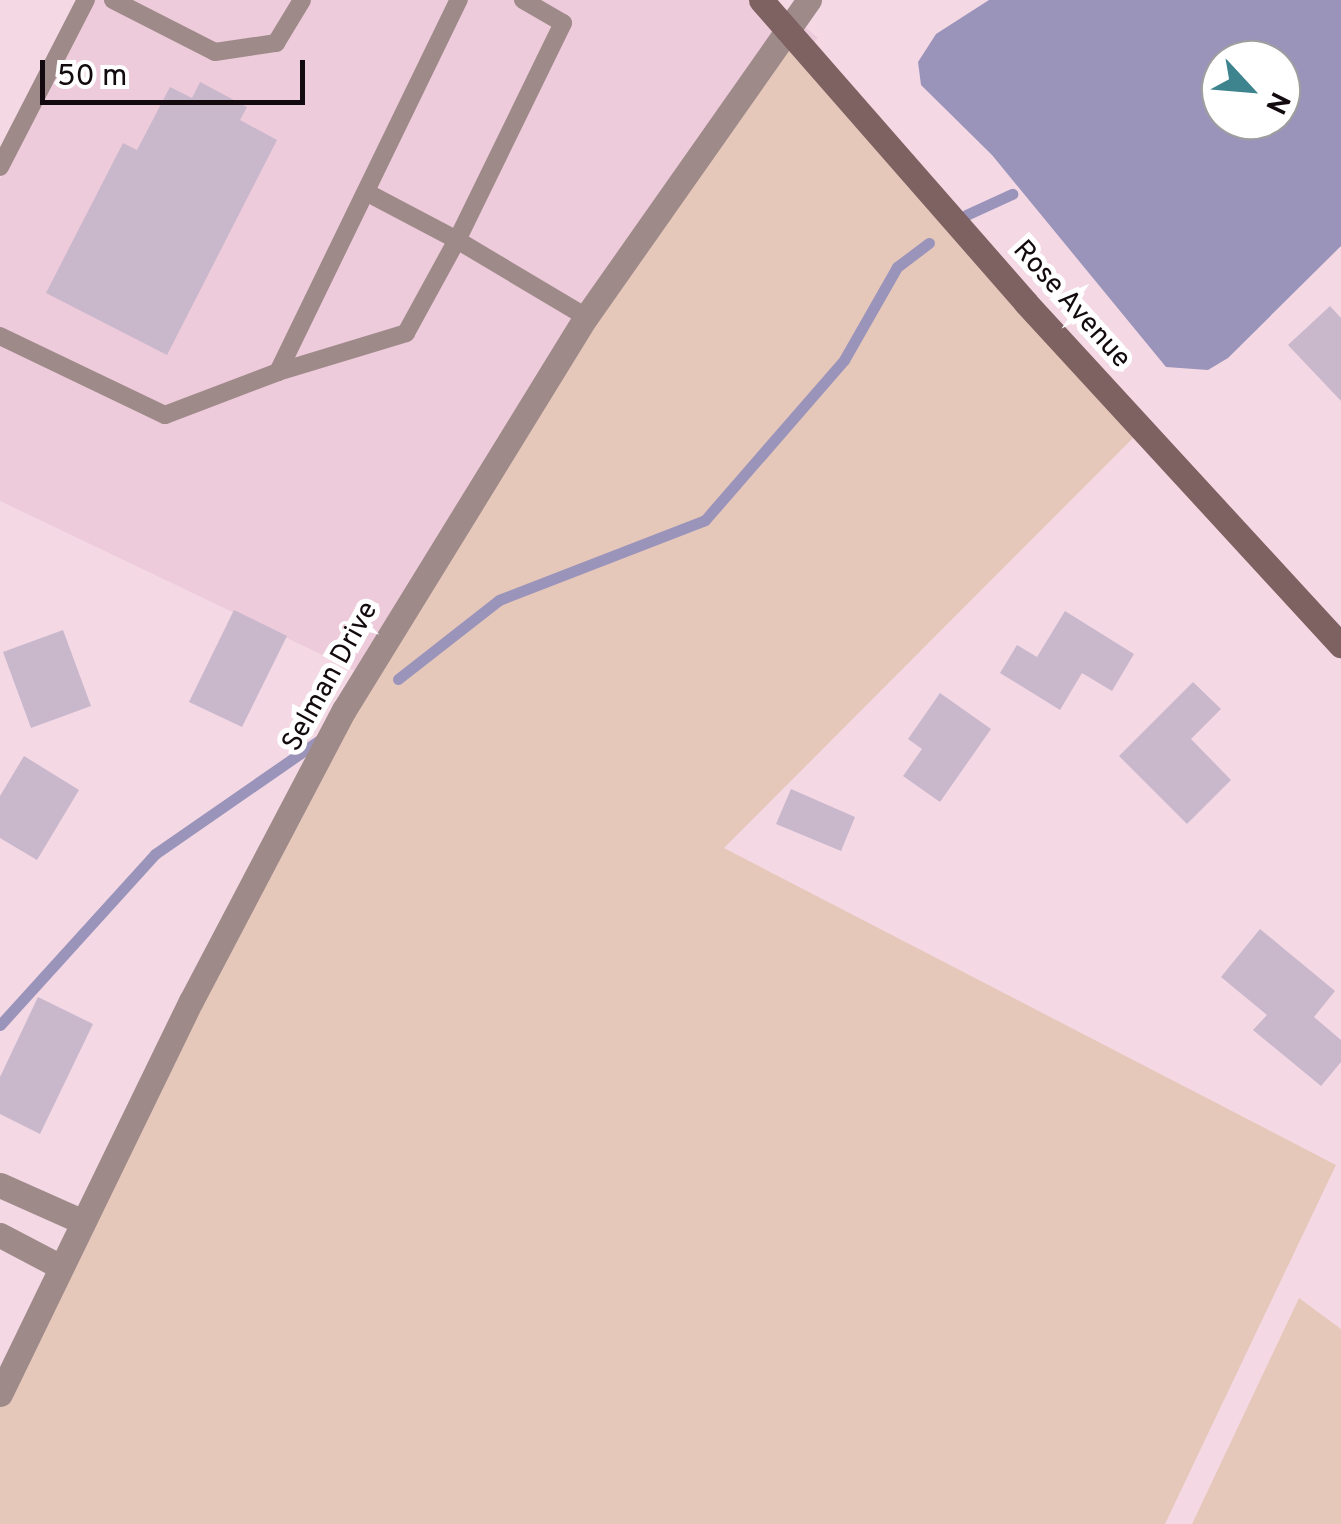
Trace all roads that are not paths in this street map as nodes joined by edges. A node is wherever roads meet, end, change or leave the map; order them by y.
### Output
1 (86, 0) edge
2 (113, 0) edge
3 (302, 0) edge
4 (459, 0) edge
5 (523, 0) edge
6 (761, 0) edge
7 (809, 0) edge
8 (788, 31) junction
9 (0, 166) edge
10 (366, 192) junction
11 (457, 240) junction
12 (586, 317) junction
13 (0, 336) edge
14 (278, 372) junction
15 (1341, 645) edge
16 (0, 1185) edge
17 (82, 1222) junction
18 (0, 1234) edge
19 (61, 1267) junction
20 (0, 1394) edge

1 - 9 lane
2 - 3 lane
4 - 10 lane
5 - 11 lane
6 - 8 street, Rose Avenue
7 - 8 street, Selman Drive
8 - 12 street, Selman Drive
8 - 15 street, Rose Avenue
10 - 11 lane
10 - 14 lane
11 - 12 lane
11 - 14 lane
12 - 17 street, Selman Drive
13 - 14 lane
16 - 17 street
17 - 19 street, Selman Drive
18 - 19 street
19 - 20 street, Selman Drive

